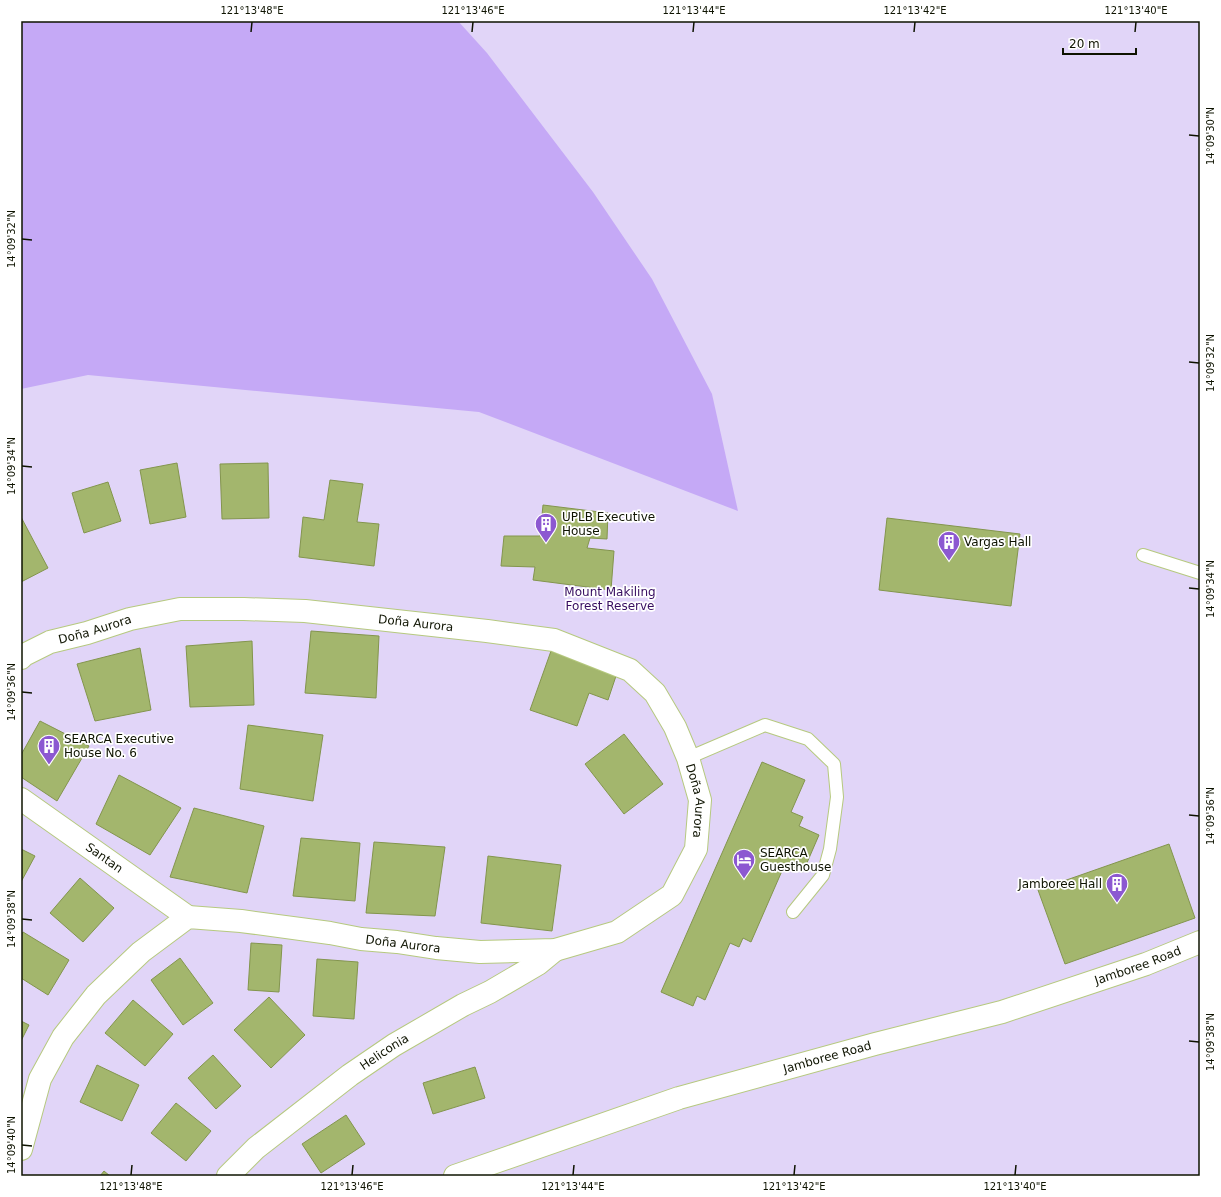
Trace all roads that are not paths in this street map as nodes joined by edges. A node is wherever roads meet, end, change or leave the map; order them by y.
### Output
1 (1143, 555) dead end
2 (1200, 573) edge
3 (21, 658) edge
4 (688, 758) junction
5 (21, 799) edge
6 (793, 912) dead end
7 (188, 917) junction
8 (1200, 942) edge
9 (556, 950) junction
10 (21, 1149) edge
11 (228, 1176) edge
12 (455, 1176) edge

1 - 2 lane
3 - 4 street, Doña Aurora
4 - 6 lane
4 - 9 street, Doña Aurora
5 - 7 street, Santan
7 - 9 street, Doña Aurora
7 - 10 street
8 - 12 street, Jamboree Road
9 - 11 street, Heliconia

